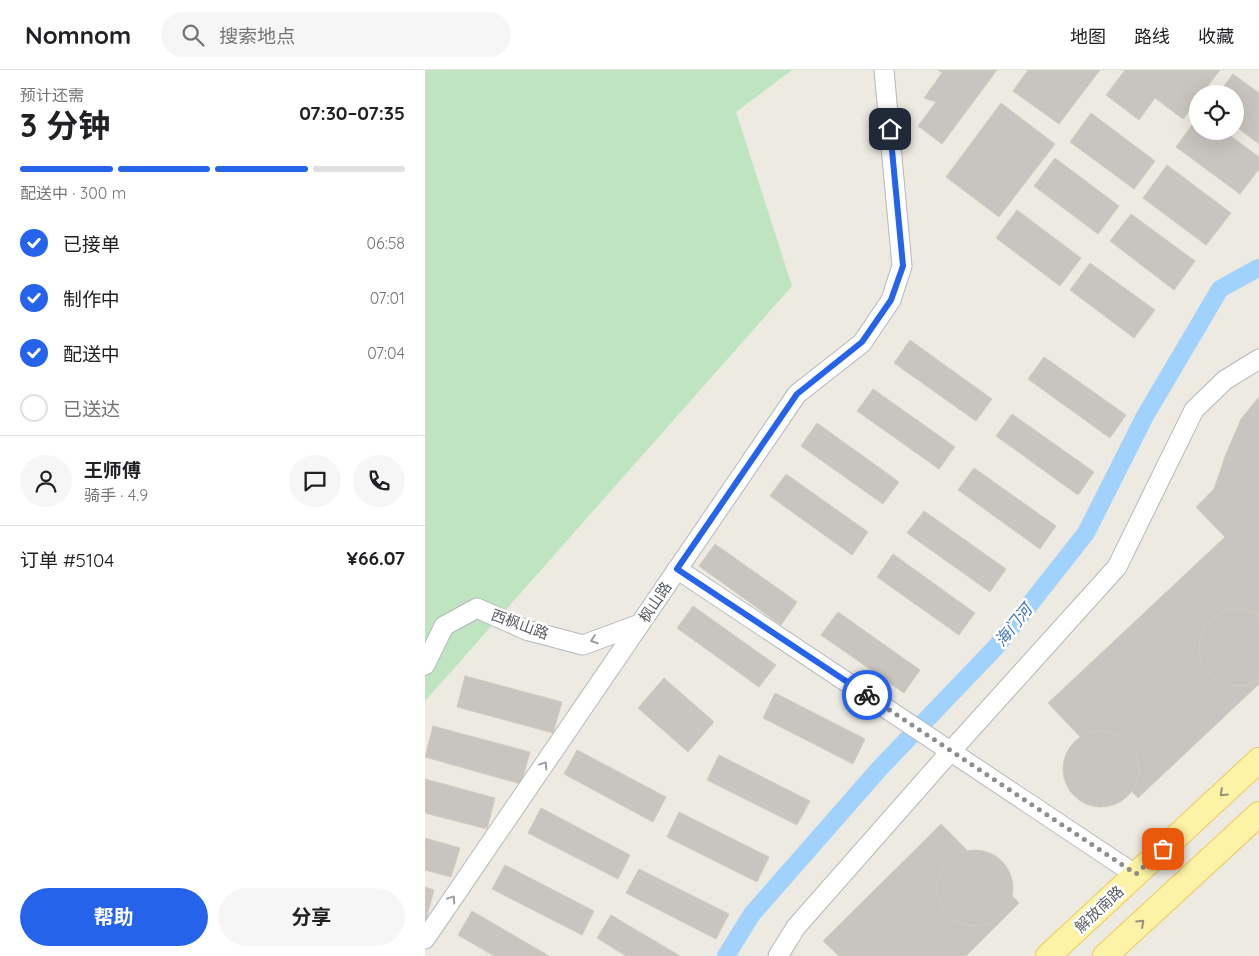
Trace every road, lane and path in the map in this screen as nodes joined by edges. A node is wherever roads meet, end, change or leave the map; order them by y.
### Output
1 (884, 70) edge
2 (1259, 358) edge
3 (677, 569) junction
4 (640, 624) junction
5 (425, 665) edge
6 (951, 751) junction
7 (1259, 760) edge
8 (1259, 814) edge
9 (1136, 874) junction
10 (425, 939) edge
11 (778, 956) edge
12 (1048, 956) edge
13 (1105, 956) edge

1 - 3 street, 枫山路
2 - 6 street
3 - 4 street, 枫山路
3 - 6 street
4 -> 5 street, 西枫山路
10 -> 4 street, 枫山路
6 - 9 street
6 - 11 street
7 -> 9 main road, 解放南路
13 -> 8 main road
9 - 12 main road, 解放南路

